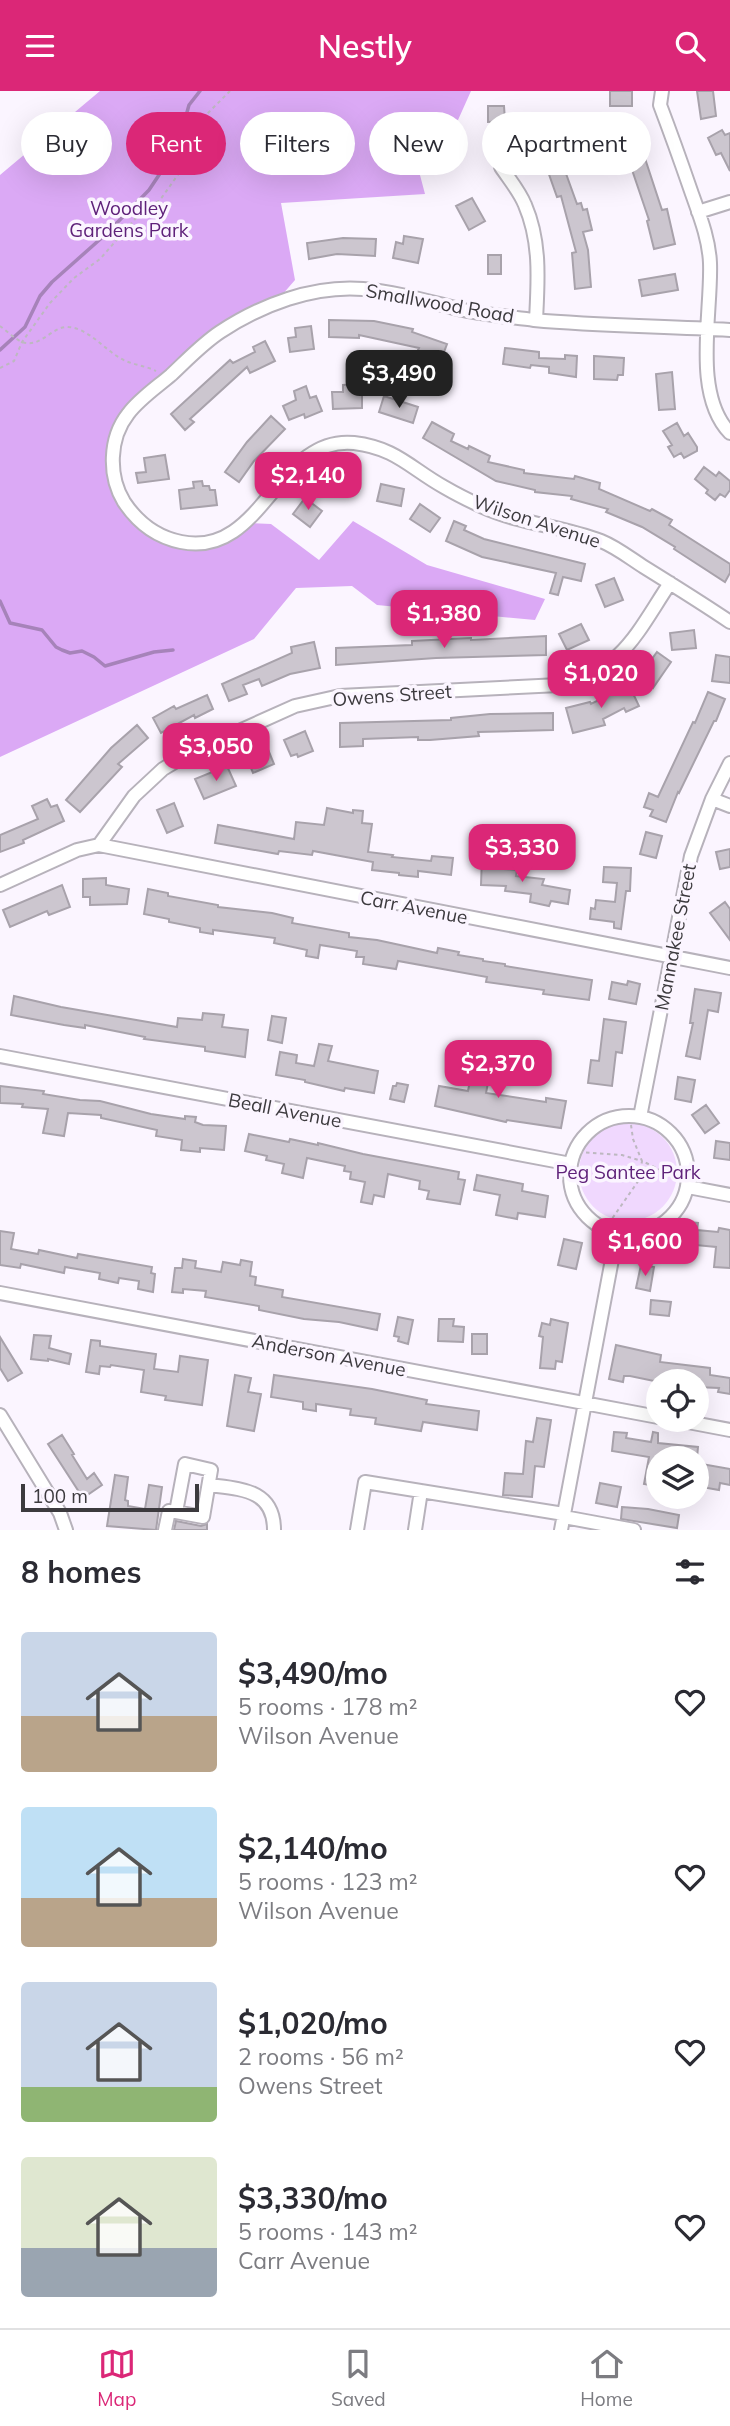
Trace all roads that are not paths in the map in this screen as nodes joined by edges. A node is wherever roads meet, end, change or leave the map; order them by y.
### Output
1 (662, 91) edge
2 (506, 175) edge
3 (730, 202) edge
4 (698, 212) junction
5 (536, 320) junction
6 (708, 329) junction
7 (730, 330) edge
8 (117, 433) joint
9 (730, 433) edge
10 (670, 583) junction
11 (730, 622) edge
12 (730, 763) edge
13 (712, 799) junction
14 (730, 806) edge
15 (99, 845) junction
16 (0, 885) edge
17 (671, 957) junction
18 (730, 968) edge
19 (0, 1056) edge
20 (635, 1119) junction
21 (570, 1164) junction
22 (688, 1187) junction
23 (730, 1195) edge
24 (613, 1228) junction
25 (0, 1293) edge
26 (584, 1402) junction
27 (0, 1415) edge
28 (646, 1415) edge
29 (709, 1426) edge
30 (730, 1430) edge
31 (209, 1485) junction
32 (421, 1492) junction
33 (176, 1512) junction
34 (563, 1521) edge
35 (588, 1526) edge
36 (63, 1529) edge
37 (165, 1530) edge
38 (274, 1530) edge
39 (357, 1530) edge
40 (415, 1530) edge
41 (634, 1530) edge

1 - 4 street
2 - 5 street
3 - 4 street
4 - 6 street
5 - 6 street, Smallwood Road
5 - 8 street, Smallwood Road
6 - 7 street, Smallwood Road
6 - 9 street
8 - 10 street, Wilson Avenue
10 - 11 street, Wilson Avenue
10 - 15 street, Owens Street
12 - 13 street, Mannakee Street
13 - 14 street
13 - 17 street, Mannakee Street
15 - 16 street
15 - 17 street, Carr Avenue
17 - 18 street, Carr Avenue
17 - 20 street, Mannakee Street
19 - 21 street, Beall Avenue
20 - 21 street
20 - 22 street
21 - 24 street
22 - 23 street
22 - 24 street
24 - 26 street
25 - 26 street, Anderson Avenue
26 - 28 street, Anderson Avenue
26 - 34 street
27 - 36 street
29 - 30 street
31 - 33 street
31 - 33 street
31 - 38 street
32 - 34 street
32 - 39 street
32 - 40 street
33 - 37 street
34 - 35 street
35 - 41 street

